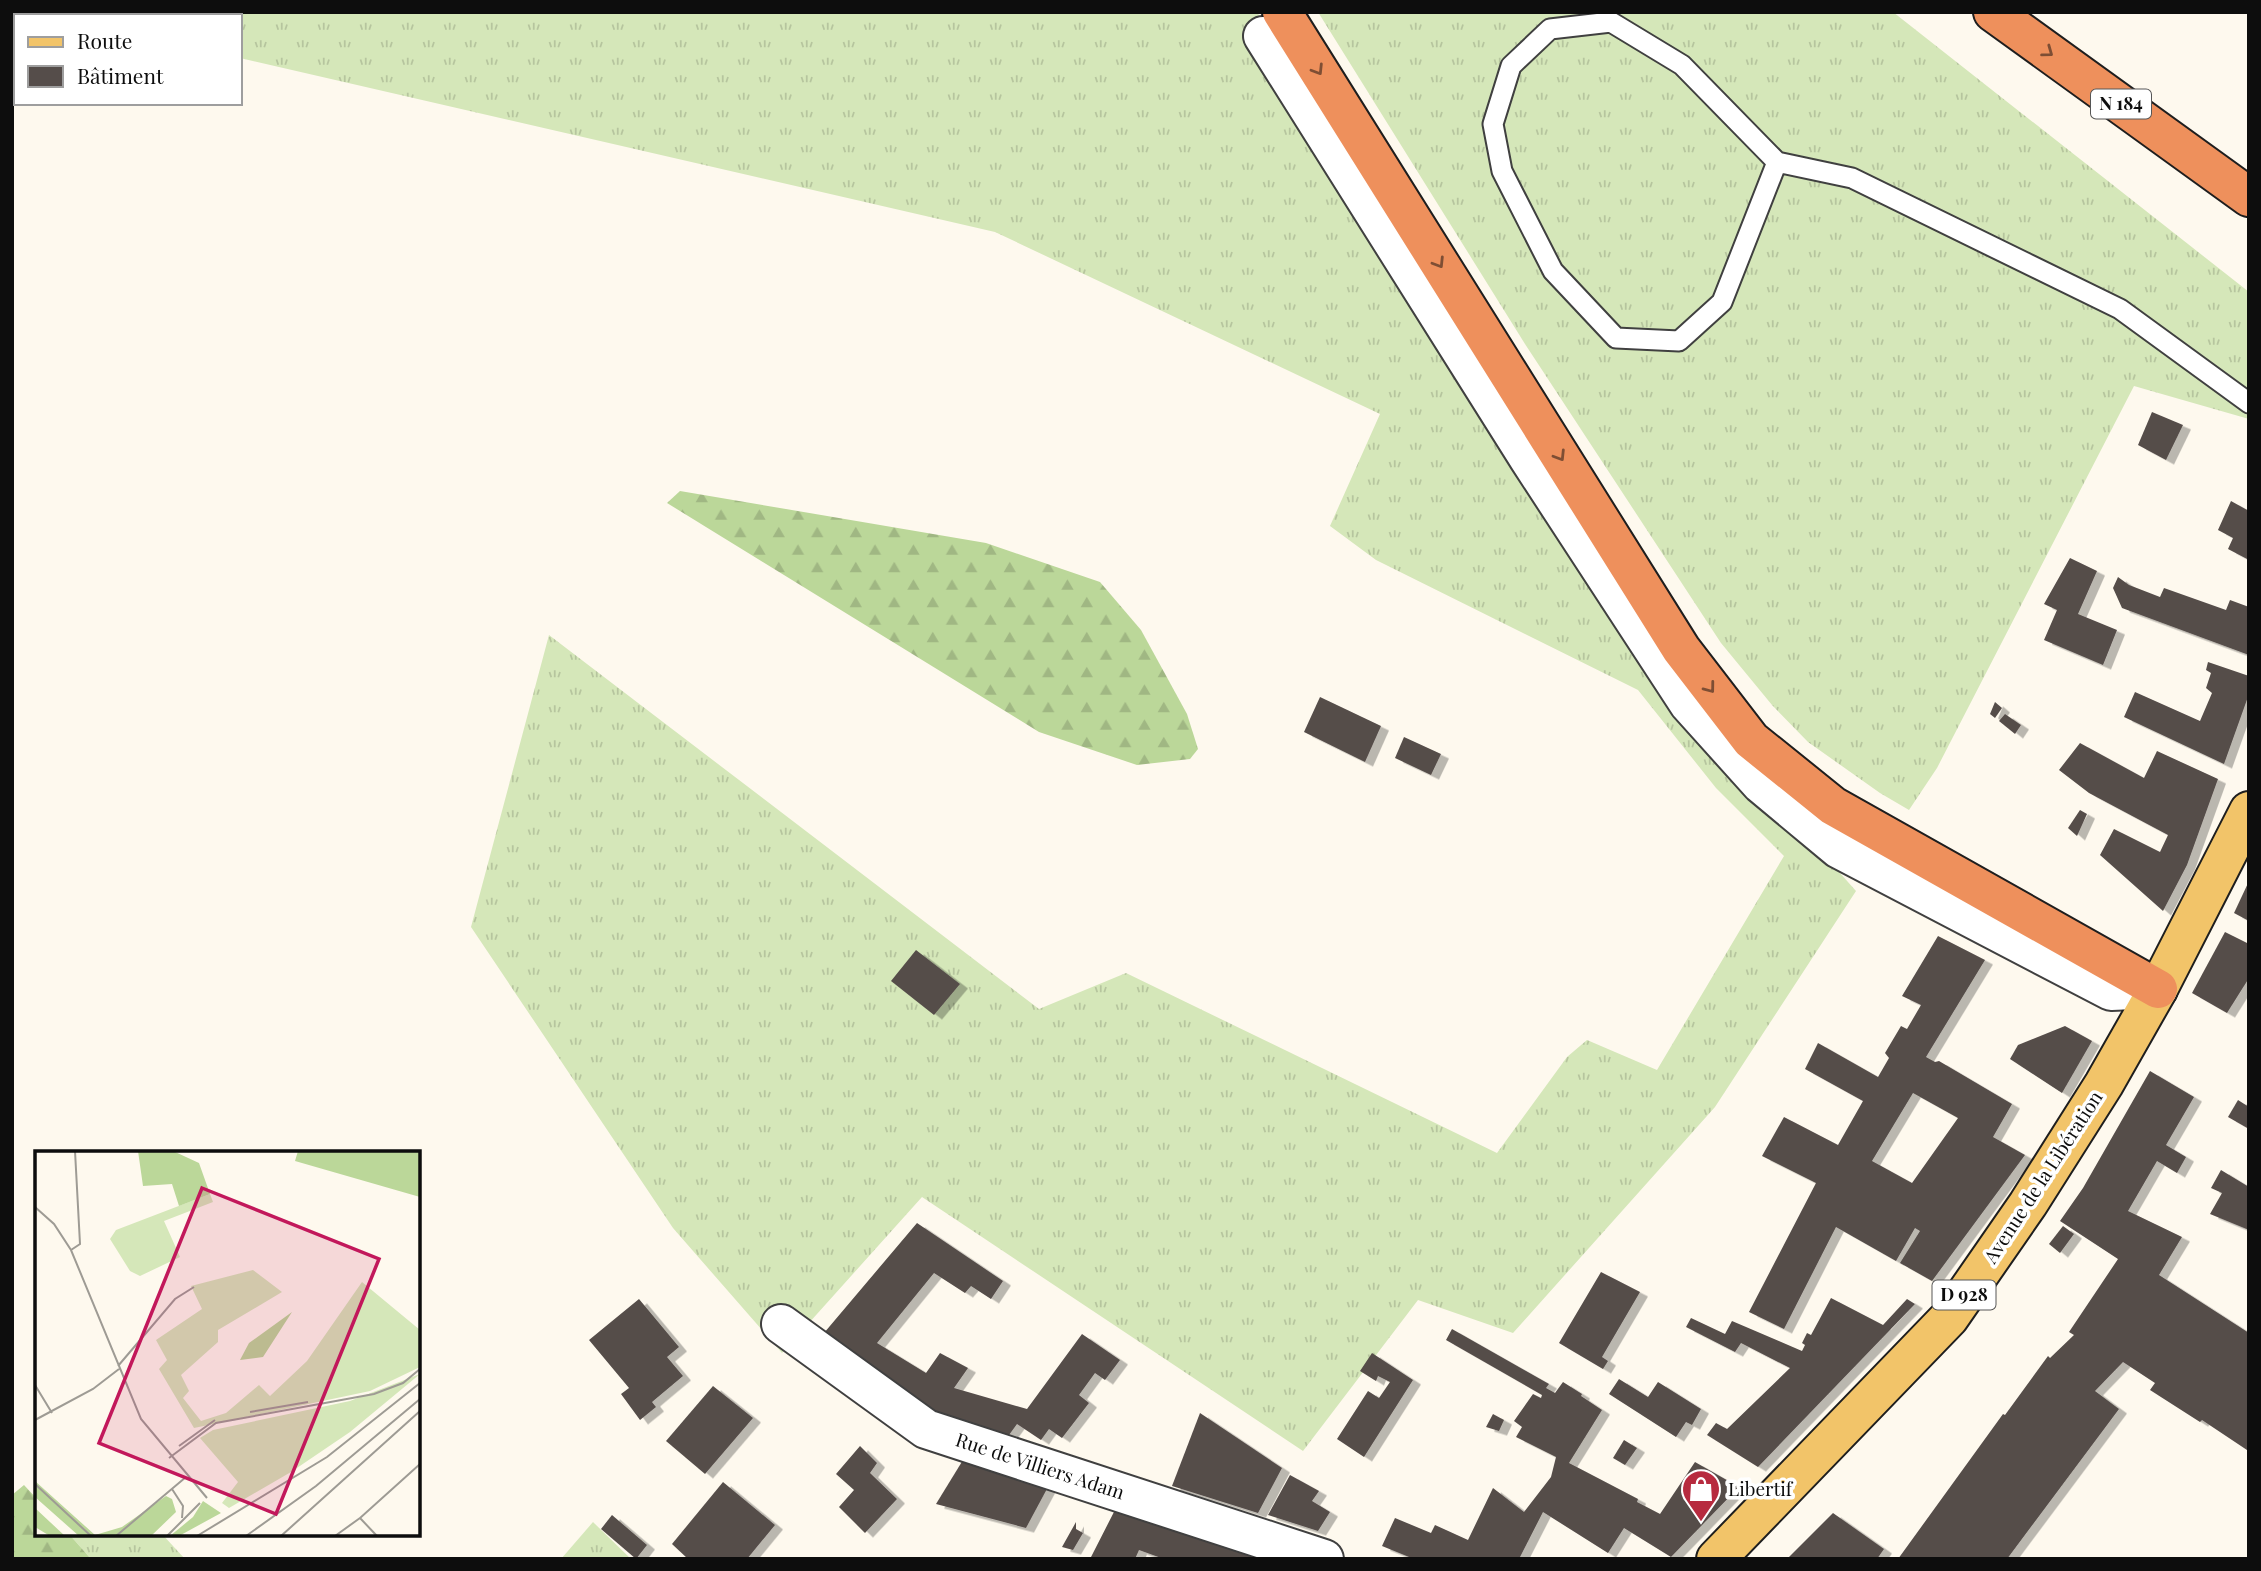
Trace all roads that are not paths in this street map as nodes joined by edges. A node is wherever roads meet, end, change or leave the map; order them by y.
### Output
1 (1993, 12) edge
2 (1273, 24) edge
3 (1777, 162) junction
4 (2249, 197) edge
5 (2249, 403) edge
6 (2249, 811) edge
7 (2158, 989) junction
8 (781, 1324) dead end
9 (1324, 1559) edge
10 (1716, 1559) edge

1 -> 4 highway, N 184
2 - 7 highway
3 - 3 lane
3 - 5 lane
6 - 7 main road, Avenue de la Libération / D 928
7 - 10 main road, Avenue de la Libération / D 928
8 - 9 street, Rue de Villiers Adam

